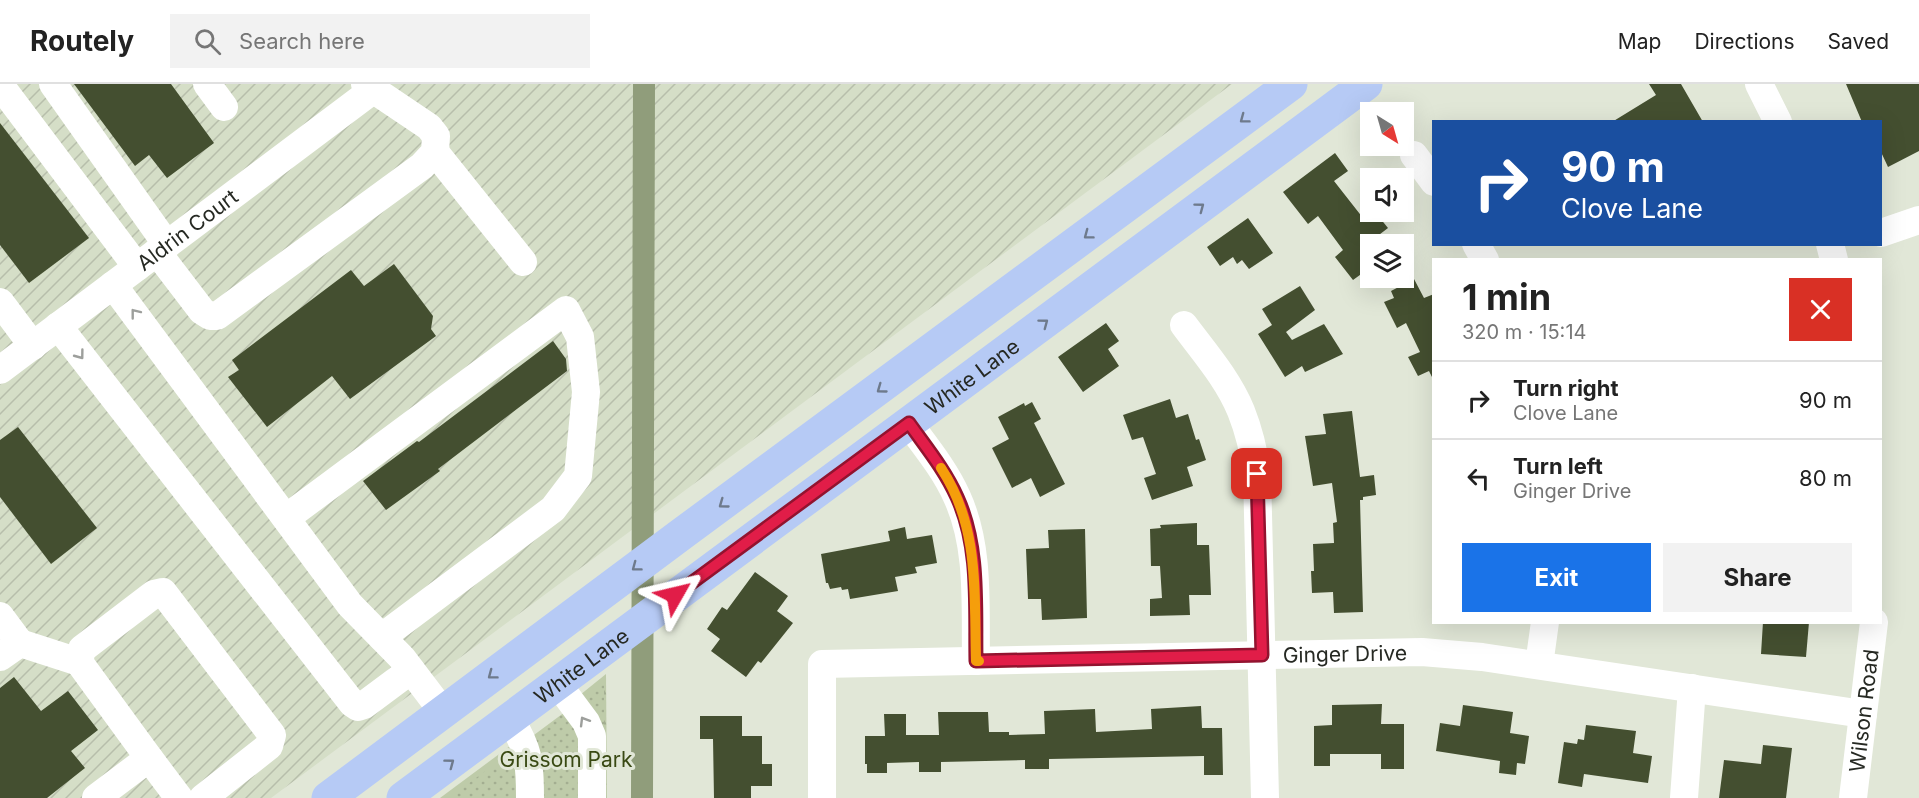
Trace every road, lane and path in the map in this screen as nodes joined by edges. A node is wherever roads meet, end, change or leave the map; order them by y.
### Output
1 (53, 84) edge
2 (207, 84) edge
3 (1291, 84) edge
4 (1366, 84) edge
5 (1759, 84) edge
6 (0, 85) edge
7 (372, 86) edge
8 (224, 107) dead end
9 (1777, 120) edge
10 (435, 152) junction
11 (1414, 155) dead end
12 (1432, 179) edge
13 (1919, 220) edge
14 (1882, 233) edge
15 (154, 255) junction
16 (524, 262) dead end
17 (1032, 276) junction
18 (113, 285) junction
19 (0, 302) edge
20 (1185, 325) dead end
21 (58, 326) junction
22 (33, 346) junction
23 (0, 370) edge
24 (909, 423) junction
25 (286, 518) junction
26 (0, 616) edge
27 (566, 620) junction
28 (1545, 624) edge
29 (1874, 624) edge
30 (382, 637) junction
31 (10, 650) edge
32 (1262, 655) junction
33 (976, 661) junction
34 (79, 662) junction
35 (1539, 665) junction
36 (411, 670) junction
37 (557, 683) junction
38 (1692, 688) junction
39 (443, 712) junction
40 (1863, 714) junction
41 (510, 718) junction
42 (149, 758) junction
43 (371, 766) junction
44 (96, 798) edge
45 (179, 798) edge
46 (203, 798) edge
47 (328, 798) edge
48 (364, 798) edge
49 (403, 798) edge
50 (530, 798) edge
51 (592, 798) edge
52 (822, 798) edge
53 (1265, 798) edge
54 (1684, 798) edge
55 (1853, 798) edge

1 - 15 street
2 - 8 street
3 -> 17 main road
24 -> 4 main road, White Lane
5 - 9 street
6 - 15 street
7 - 10 street
7 - 15 street, Aldrin Court
10 - 15 street
10 - 16 street
11 - 12 street
13 - 14 street
15 - 18 street, Aldrin Court
17 - 24 main road
17 -> 27 main road
18 - 21 street, Aldrin Court
25 -> 18 street
19 - 22 street
20 - 32 street
21 - 22 street, Aldrin Court
21 -> 36 street
22 - 23 street, Aldrin Court
24 - 33 street
24 - 37 main road, White Lane
25 - 30 street
25 - 30 street
26 - 31 street
27 -> 39 main road
27 - 41 main road
28 - 35 street
29 - 40 street, Wilson Road
30 - 36 street
31 - 34 street
32 - 33 street, Ginger Drive
32 - 35 street, Ginger Drive
32 - 53 street
33 - 52 street, Ginger Drive
34 - 42 street
34 - 46 street
35 - 38 street, Ginger Drive
36 - 39 street
37 - 41 main road, White Lane
51 -> 37 street
38 - 40 street, Ginger Drive
38 - 54 street
39 - 43 main road
40 - 55 street, Wilson Road
49 -> 41 main road, White Lane
41 - 50 street
42 - 44 street
42 - 45 street
43 - 47 main road
43 - 48 main road

